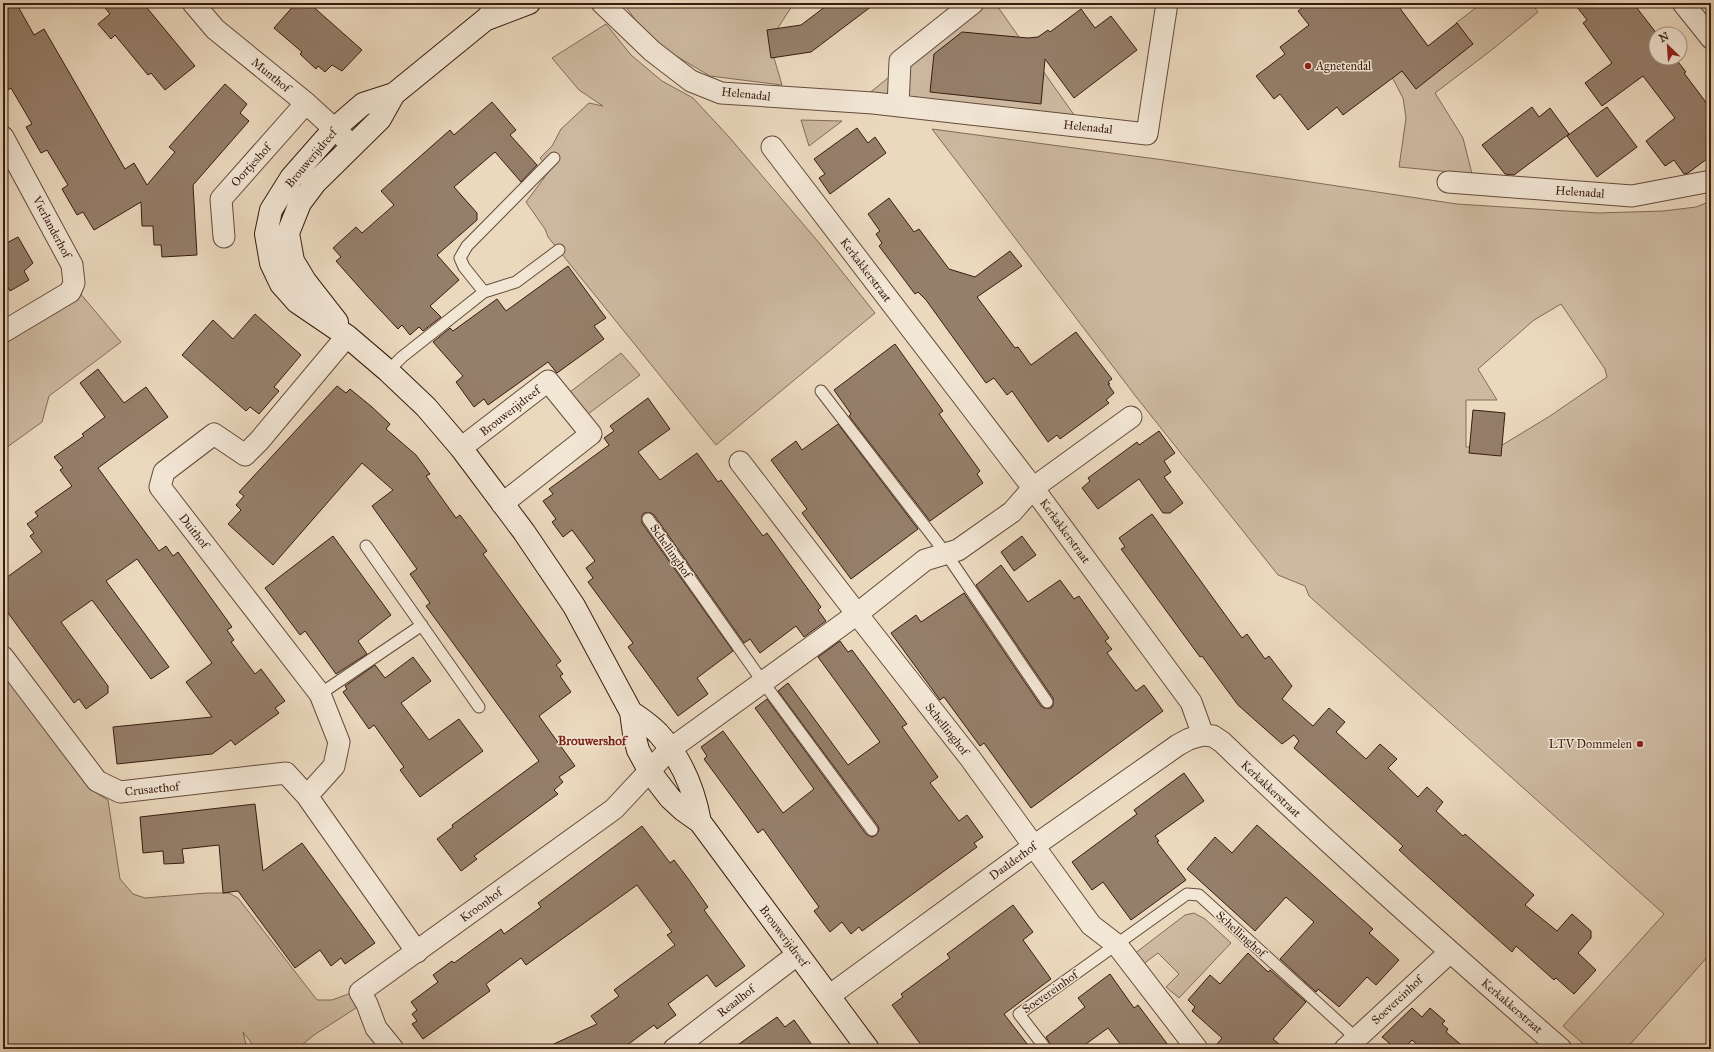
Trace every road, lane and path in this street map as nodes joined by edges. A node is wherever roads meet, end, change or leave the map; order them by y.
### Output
1 (193, 3) edge
2 (502, 3) edge
3 (529, 3) edge
4 (602, 3) edge
5 (973, 3) edge
6 (1167, 3) edge
7 (1683, 3) edge
8 (486, 19) junction
9 (1711, 38) edge
10 (394, 94) junction
11 (306, 103) junction
12 (898, 106) junction
13 (334, 130) junction
14 (3, 137) edge
15 (352, 145) junction
16 (772, 147) dead end
17 (554, 158) dead end
18 (1711, 181) edge
19 (1448, 182) dead end
20 (224, 237) dead end
21 (559, 250) dead end
22 (484, 292) junction
23 (3, 332) edge
24 (347, 336) junction
25 (388, 371) junction
26 (821, 391) dead end
27 (1131, 417) dead end
28 (461, 448) junction
29 (740, 462) dead end
30 (1033, 488) junction
31 (502, 504) junction
32 (648, 519) dead end
33 (366, 546) dead end
34 (947, 555) junction
35 (857, 614) junction
36 (422, 625) junction
37 (3, 657) edge
38 (763, 682) junction
39 (320, 694) junction
40 (1047, 702) dead end
41 (479, 707) dead end
42 (631, 712) junction
43 (1203, 735) junction
44 (670, 750) junction
45 (650, 772) junction
46 (307, 796) junction
47 (700, 822) junction
48 (872, 830) dead end
49 (1034, 846) junction
50 (1117, 945) junction
51 (417, 952) junction
52 (1450, 952) junction
53 (798, 954) junction
54 (829, 996) junction
55 (1351, 1044) edge
56 (393, 1049) edge
57 (674, 1049) edge
58 (868, 1049) edge
59 (1046, 1049) edge
60 (1197, 1049) edge
61 (1561, 1049) edge

1 - 11 street, Munthof
2 - 8 street, Brouwerijdreef
3 - 8 street, Brouwerijdreef
4 - 12 street, Helenadal
5 - 12 street
6 - 12 street, Helenadal
7 - 9 street
8 - 10 street, Brouwerijdreef
10 - 13 street, Brouwerijdreef
10 - 15 street, Brouwerijdreef
11 - 13 street, Munthof
11 - 20 street, Oortjeshof
13 - 15 street, Munthof
13 - 24 street, Brouwerijdreef
14 - 23 street, Vierlanderhof
15 - 24 street, Brouwerijdreef
16 - 30 street, Kerkakkerstraat
17 - 22 lane
18 - 19 street, Helenadal
21 - 22 lane
22 - 25 lane
24 - 25 street, Brouwerijdreef
24 - 39 street, Duithof
25 - 28 street, Brouwerijdreef
26 - 34 lane
27 - 30 street, Kerkakkerstraat
28 - 31 street, Brouwerijdreef
28 - 31 street, Brouwerijdreef
29 - 35 street, Schellinghof
30 - 34 street
30 - 43 street, Kerkakkerstraat
31 - 42 street, Brouwerijdreef
32 - 38 lane, Schellinghof
33 - 36 lane
34 - 35 street
34 - 40 lane
35 - 38 street
35 - 49 street, Schellinghof
36 - 39 lane
36 - 41 lane
37 - 46 street, Crusaethof
38 - 44 street
38 - 48 lane, Schellinghof
39 - 46 street
42 - 44 street, Brouwerijdreef
42 - 45 street, Brouwerijdreef
43 - 49 street, Daalderhof
43 - 52 street, Kerkakkerstraat
44 - 45 street, Kroonhof
44 - 47 street, Brouwerijdreef
45 - 47 street, Brouwerijdreef
45 - 51 street, Kroonhof
46 - 51 street, Crusaethof
47 - 53 street, Brouwerijdreef
49 - 50 street
49 - 54 street, Daalderhof
50 - 55 lane, Schellinghof
50 - 59 lane, Soevereinhof
50 - 60 street
51 - 56 street, Kroonhof
52 - 55 street, Soevereinhof
52 - 61 street, Kerkakkerstraat
53 - 54 street, Brouwerijdreef
53 - 57 street, Reaalhof
54 - 58 street, Brouwerijdreef

